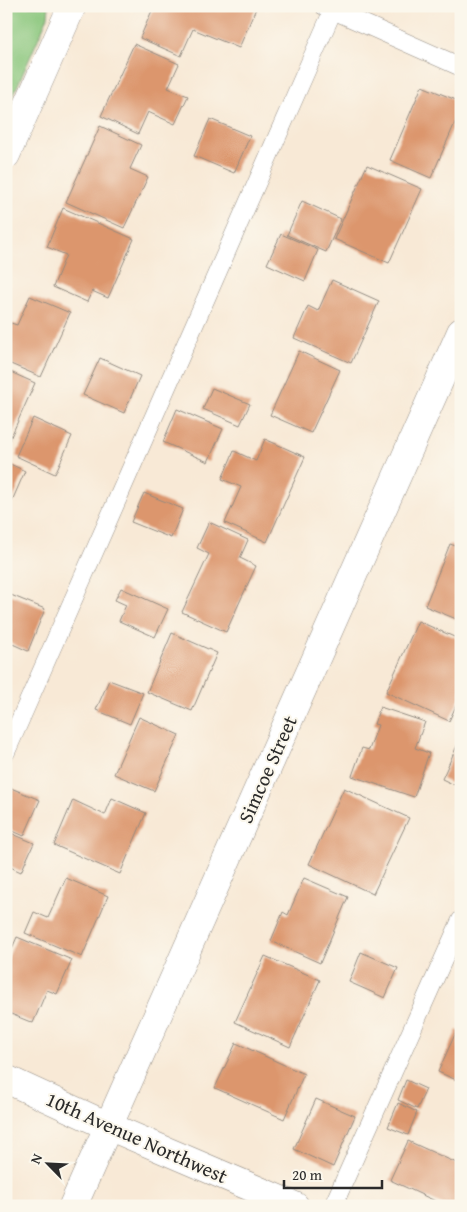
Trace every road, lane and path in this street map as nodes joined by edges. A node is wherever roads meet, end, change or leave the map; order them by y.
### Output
1 (72, 6) edge
2 (328, 8) edge
3 (461, 67) edge
4 (6, 155) edge
5 (461, 332) edge
6 (6, 752) edge
7 (461, 920) edge
8 (6, 1079) edge
9 (108, 1126) junction
10 (73, 1206) edge
11 (295, 1206) edge
12 (333, 1206) edge

1 - 4 street
2 - 3 lane
2 - 6 lane
5 - 9 street, Simcoe Street
7 - 12 lane
8 - 9 street, 10th Avenue Northwest
9 - 10 street, Simcoe Street
9 - 11 street, 10th Avenue Northwest

